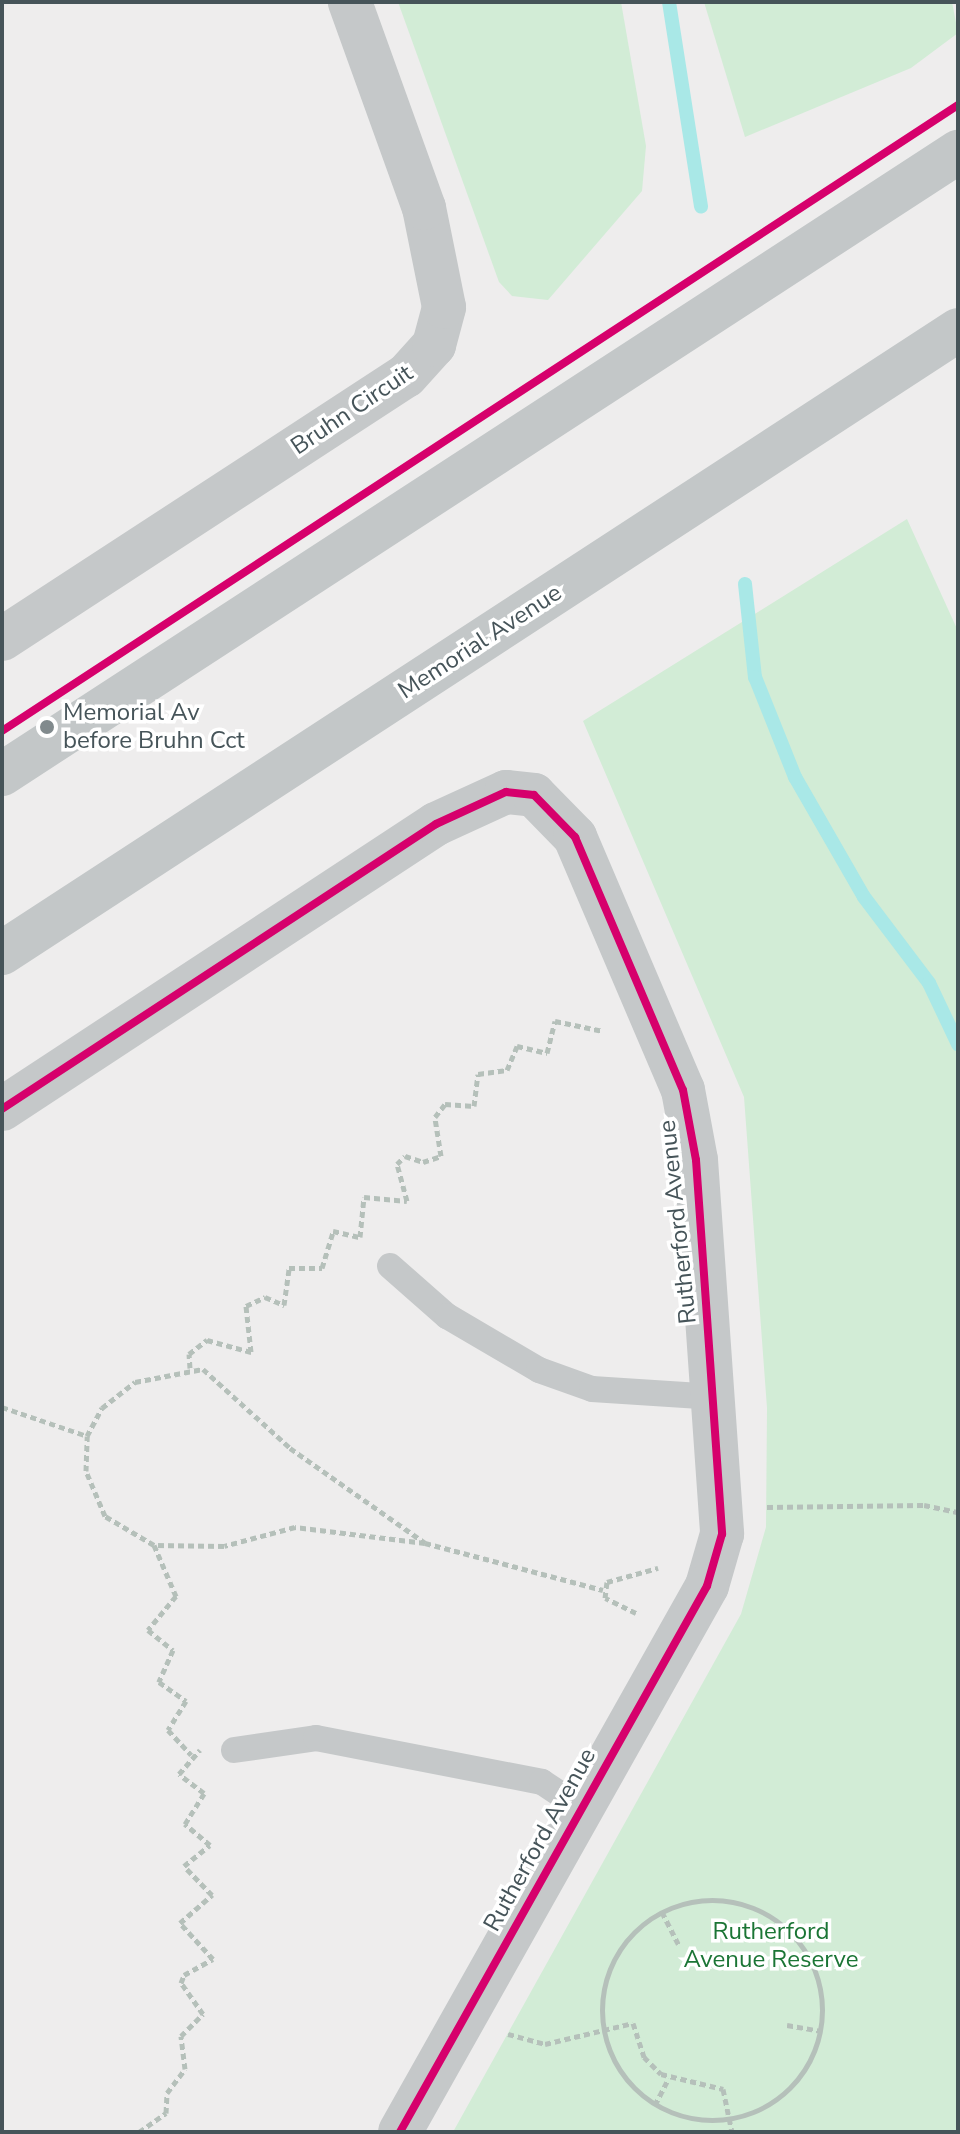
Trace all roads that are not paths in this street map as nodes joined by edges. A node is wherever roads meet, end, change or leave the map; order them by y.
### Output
1 (350, 2) edge
2 (958, 152) edge
3 (958, 330) edge
4 (2, 639) edge
5 (2, 774) edge
6 (2, 953) edge
7 (2, 1109) edge
8 (390, 1266) dead end
9 (716, 1397) junction
10 (234, 1750) road end
11 (581, 1808) junction
12 (400, 2132) edge

1 - 4 street, Bruhn Circuit
2 - 5 main road
3 - 6 main road, Memorial Avenue
7 - 9 street, Rutherford Avenue
8 - 9 lane
9 - 11 street, Rutherford Avenue
10 - 11 lane
11 - 12 street, Rutherford Avenue

